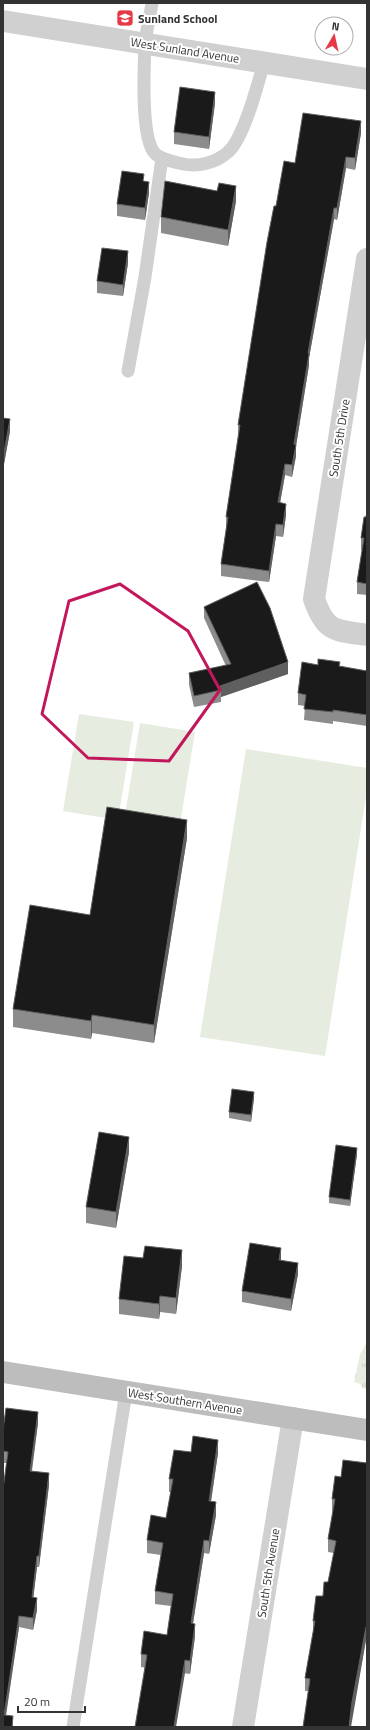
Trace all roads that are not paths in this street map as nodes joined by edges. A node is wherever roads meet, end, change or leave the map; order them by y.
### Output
1 (152, 3) edge
2 (3, 21) edge
3 (146, 44) junction
4 (264, 62) junction
5 (367, 79) edge
6 (162, 158) junction
7 (367, 259) edge
8 (128, 371) dead end
9 (367, 635) edge
10 (3, 1372) edge
11 (126, 1392) junction
12 (293, 1418) junction
13 (367, 1430) edge
14 (73, 1727) edge
15 (243, 1727) edge

1 - 3 lane
2 - 3 street, West Sunland Avenue
3 - 4 street, West Sunland Avenue
3 - 6 lane
4 - 5 street, West Sunland Avenue
4 - 6 lane
6 - 8 lane
7 - 9 street, South 5th Drive
10 - 11 main road, West Southern Avenue
11 - 12 main road, West Southern Avenue
11 - 14 lane
12 - 13 main road, West Southern Avenue
12 - 15 street, South 5th Avenue

